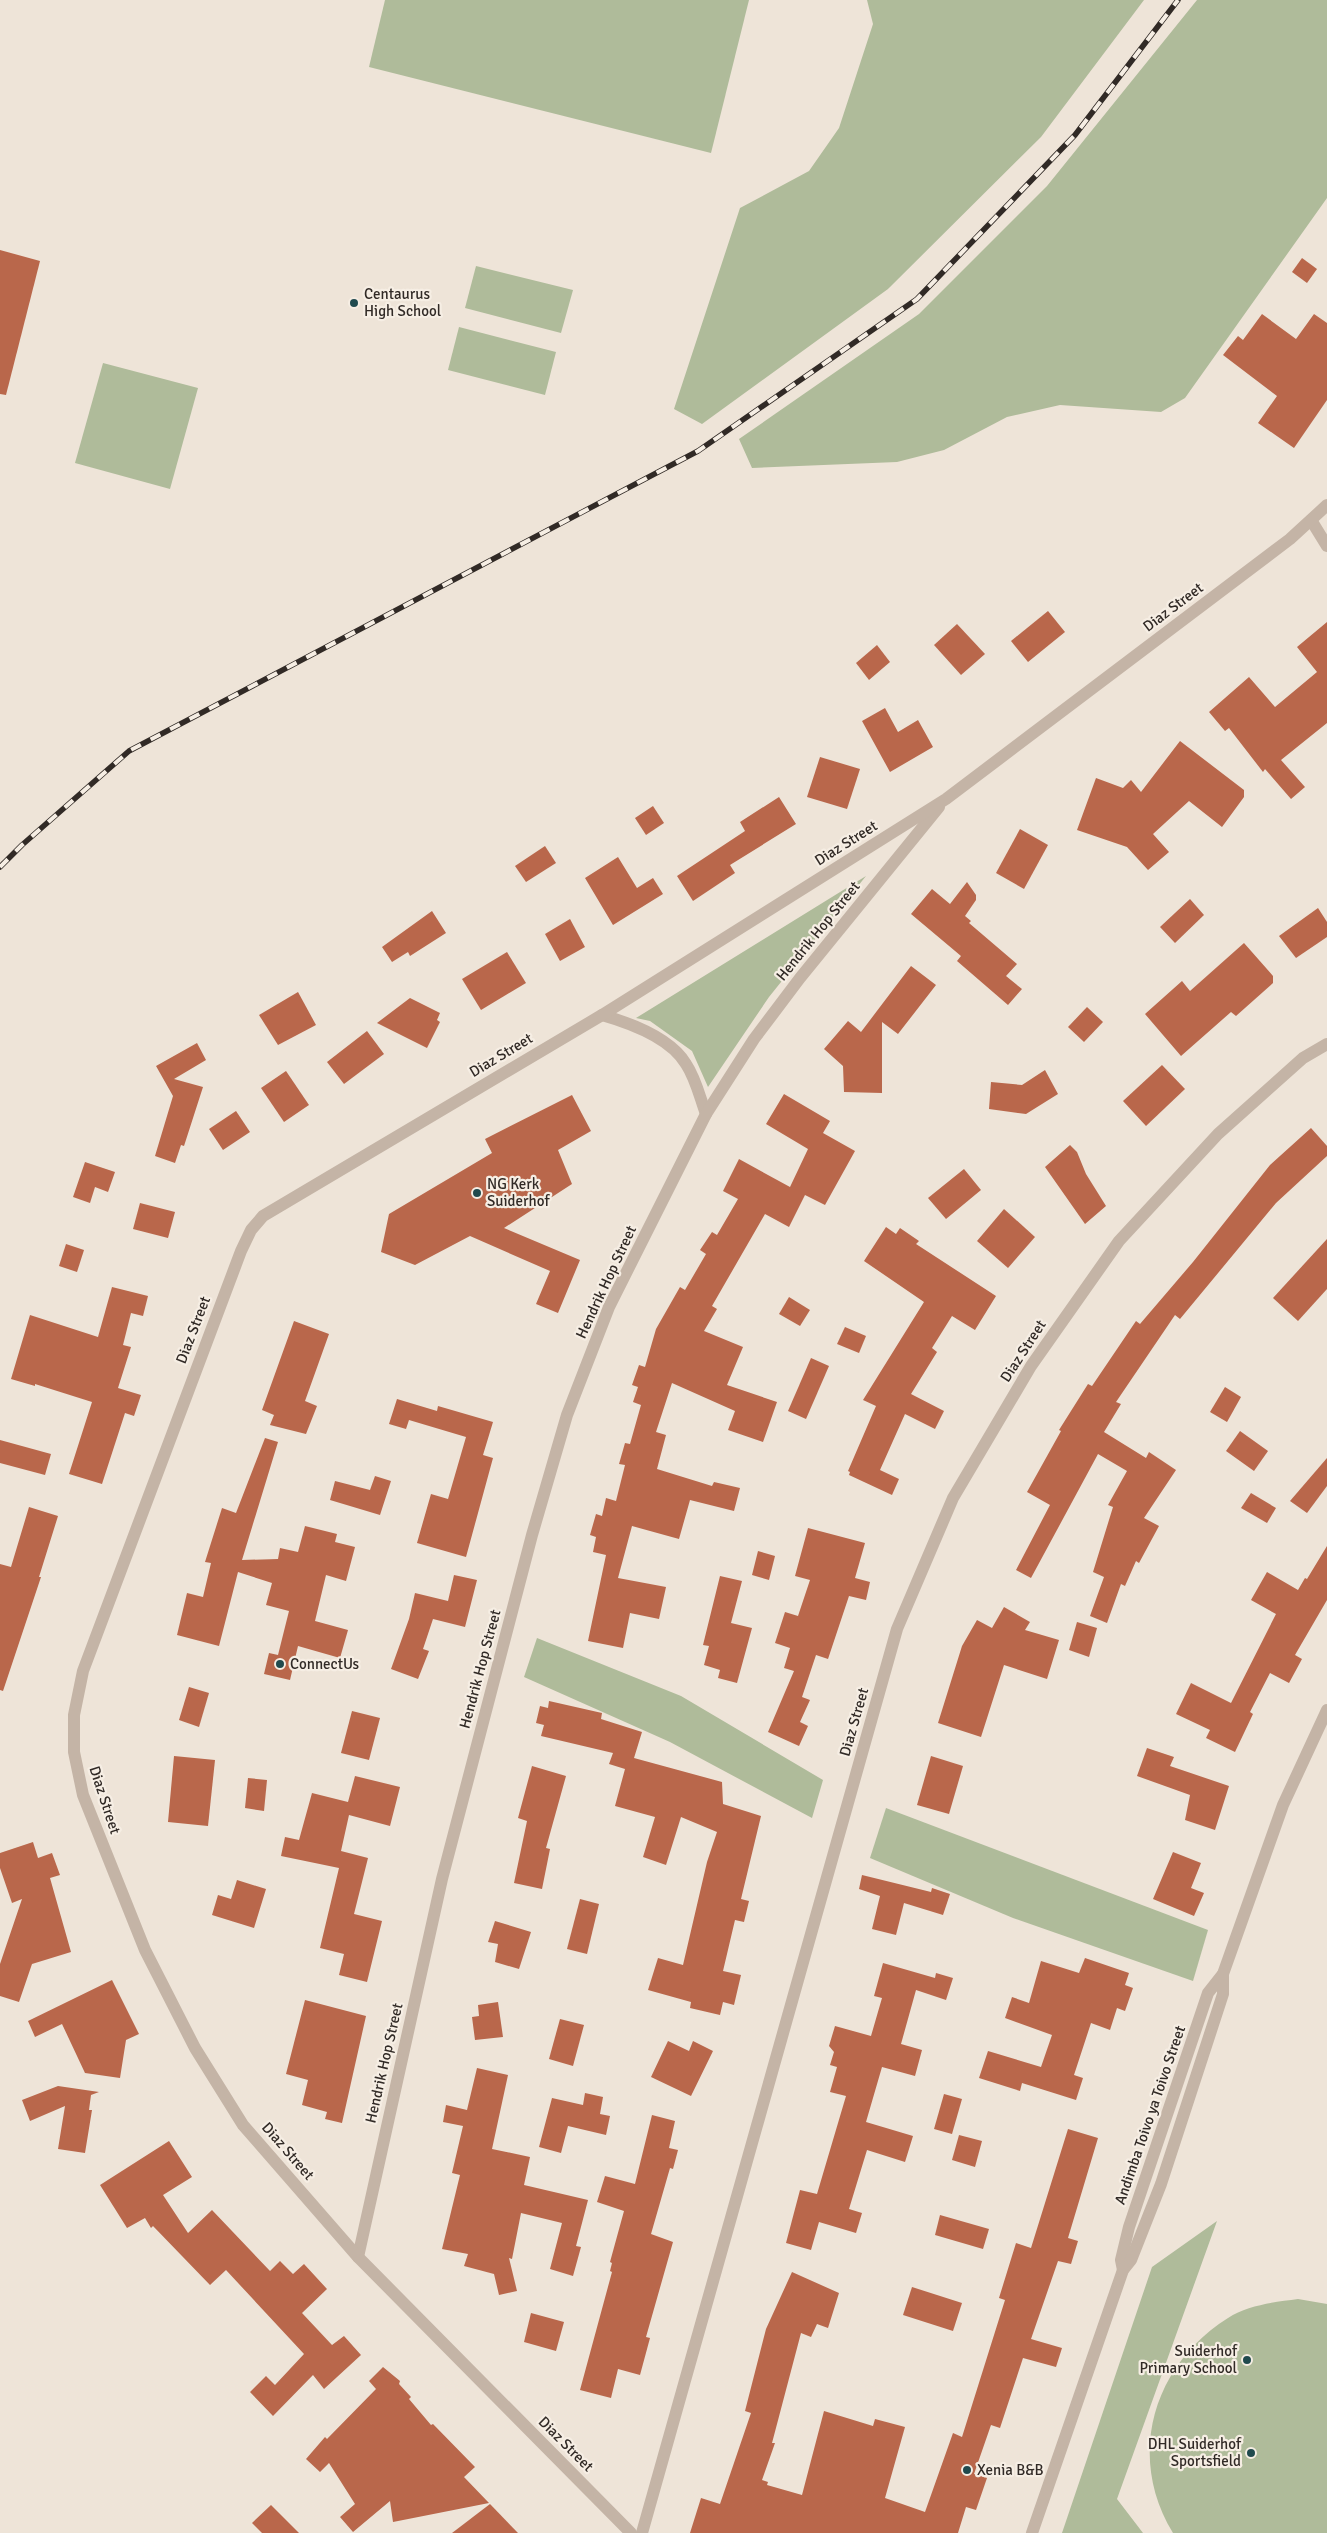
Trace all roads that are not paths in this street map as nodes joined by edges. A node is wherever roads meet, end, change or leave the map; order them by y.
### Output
1 (1327, 505) edge
2 (1311, 520) junction
3 (1327, 546) edge
4 (946, 799) junction
5 (602, 1015) junction
6 (1327, 1044) edge
7 (706, 1114) junction
8 (1327, 1710) edge
9 (358, 2257) junction
10 (631, 2533) edge
11 (642, 2533) edge
12 (1032, 2533) edge

1 - 2 street, Diaz Street
2 - 3 street
2 - 4 street, Diaz Street
4 - 5 street, Diaz Street
4 - 7 street, Hendrik Hop Street
5 - 7 street
5 - 9 street, Diaz Street
6 - 11 street, Diaz Street
7 - 9 street, Hendrik Hop Street
8 - 12 street, Andimba Toivo ya Toivo Street
9 - 10 street, Diaz Street

